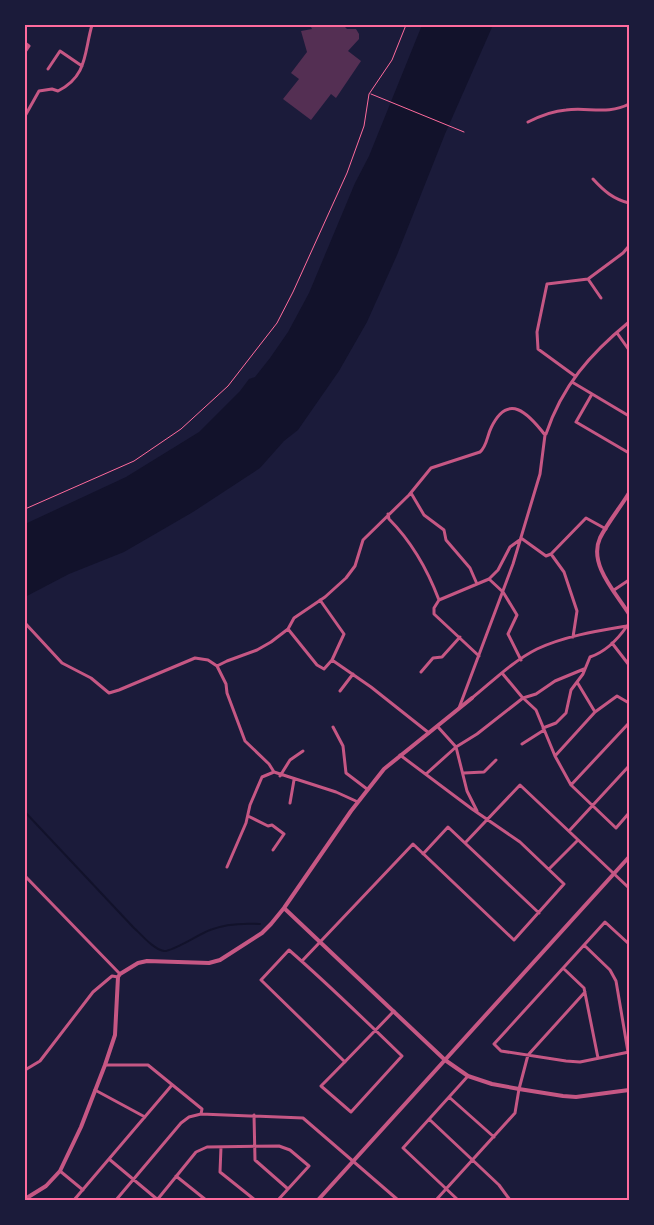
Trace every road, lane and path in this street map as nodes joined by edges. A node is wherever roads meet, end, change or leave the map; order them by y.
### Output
1 (92, 25) edge
2 (406, 25) edge
3 (25, 43) edge
4 (25, 52) edge
5 (82, 66) junction
6 (48, 69) dead end
7 (371, 94) dead end
8 (629, 104) edge
9 (25, 116) edge
10 (528, 122) dead end
11 (464, 132) dead end
12 (593, 179) dead end
13 (629, 203) edge
14 (629, 246) edge
15 (588, 279) junction
16 (601, 298) dead end
17 (629, 322) edge
18 (617, 333) junction
19 (629, 350) edge
20 (575, 376) junction
21 (572, 382) junction
22 (592, 394) junction
23 (629, 416) edge
24 (546, 435) junction
25 (629, 453) edge
26 (411, 493) junction
27 (629, 495) edge
28 (25, 509) edge
29 (388, 514) junction
30 (606, 529) junction
31 (521, 538) junction
32 (551, 554) junction
33 (489, 579) junction
34 (629, 580) edge
35 (477, 584) junction
36 (614, 590) junction
37 (503, 592) junction
38 (320, 600) junction
39 (439, 600) junction
40 (629, 614) edge
41 (25, 623) edge
42 (628, 625) edge
43 (288, 629) junction
44 (460, 637) junction
45 (574, 637) junction
46 (612, 643) junction
47 (479, 656) junction
48 (332, 660) junction
49 (521, 660) junction
50 (629, 665) edge
51 (218, 666) junction
52 (584, 670) junction
53 (422, 672) dead end
54 (502, 673) junction
55 (352, 674) junction
56 (576, 682) junction
57 (340, 691) dead end
58 (472, 698) joint
59 (523, 698) junction
60 (629, 703) edge
61 (459, 710) junction
62 (595, 712) junction
63 (629, 723) edge
64 (333, 727) dead end
65 (438, 727) junction
66 (544, 729) junction
67 (430, 733) junction
68 (522, 744) dead end
69 (456, 747) junction
70 (303, 751) dead end
71 (400, 754) junction
72 (555, 756) junction
73 (496, 760) dead end
74 (629, 766) edge
75 (274, 772) junction
76 (464, 773) junction
77 (426, 774) junction
78 (280, 776) junction
79 (294, 780) junction
80 (571, 785) junction
81 (367, 789) junction
82 (358, 802) junction
83 (290, 803) dead end
84 (592, 806) junction
85 (477, 811) junction
86 (629, 813) edge
87 (248, 816) junction
88 (488, 819) junction
89 (569, 831) junction
90 (578, 840) junction
91 (465, 843) junction
92 (273, 850) dead end
93 (423, 854) junction
94 (629, 857) edge
95 (227, 868) dead end
96 (549, 870) junction
97 (614, 874) junction
98 (25, 876) edge
99 (629, 888) edge
100 (284, 908) junction
101 (539, 912) junction
102 (321, 941) junction
103 (629, 944) edge
104 (584, 945) junction
105 (302, 961) junction
106 (563, 968) junction
107 (119, 975) junction
108 (585, 992) junction
109 (394, 1011) junction
110 (375, 1030) junction
111 (628, 1052) edge
112 (528, 1055) junction
113 (598, 1058) junction
114 (445, 1060) junction
115 (345, 1062) junction
116 (105, 1065) junction
117 (25, 1070) edge
118 (468, 1076) junction
119 (172, 1085) junction
120 (518, 1089) junction
121 (95, 1090) junction
122 (629, 1090) edge
123 (449, 1097) junction
124 (201, 1114) junction
125 (254, 1115) junction
126 (145, 1117) junction
127 (429, 1119) junction
128 (494, 1137) junction
129 (221, 1147) junction
130 (254, 1147) junction
131 (110, 1159) junction
132 (473, 1160) junction
133 (353, 1161) junction
134 (60, 1171) junction
135 (176, 1176) junction
136 (134, 1179) junction
137 (288, 1189) junction
138 (446, 1189) junction
139 (83, 1190) junction
140 (25, 1199) edge
141 (74, 1200) edge
142 (116, 1200) edge
143 (157, 1200) edge
144 (206, 1200) edge
145 (255, 1200) edge
146 (278, 1200) edge
147 (318, 1200) edge
148 (397, 1200) edge
149 (436, 1200) edge
150 (458, 1200) edge
151 (510, 1200) edge

1 - 5 street
2 - 28 path
3 - 4 street
5 - 6 street
5 - 9 street
7 - 11 path
8 - 10 street
12 - 13 street
14 - 15 street
15 - 16 street
15 - 20 street
17 - 18 street
18 - 19 street
18 - 20 street
20 - 21 street
21 - 22 street
21 - 24 street
22 - 23 street
22 - 25 street
24 - 26 street
24 - 31 street
26 - 29 street
26 - 35 street
27 - 30 street
29 - 38 street
29 - 39 street
30 - 32 street
30 - 36 street
31 - 32 street
31 - 33 street
31 - 37 street
32 - 45 street
33 - 35 street
33 - 37 street
34 - 36 street
35 - 39 street
36 - 40 street
37 - 47 street
37 - 49 street
38 - 43 street
38 - 48 street
39 - 44 street
41 - 51 street
42 - 45 street
42 - 46 street
43 - 48 street
43 - 51 street
44 - 47 street
44 - 53 street
45 - 49 street
46 - 50 street
46 - 52 street
47 - 61 street
48 - 55 street
49 - 54 street
51 - 75 street
52 - 56 street
52 - 59 street
54 - 58 street
54 - 59 street
55 - 57 street
55 - 67 street
56 - 62 street
56 - 66 street
58 - 61 street
59 - 66 street
59 - 69 street
60 - 62 street
61 - 65 street
62 - 72 street
63 - 80 street
64 - 81 street
65 - 67 street
65 - 69 street
66 - 68 street
66 - 72 street
67 - 71 street
69 - 76 street
69 - 77 street
70 - 78 street
71 - 77 street
71 - 81 street
72 - 80 street
73 - 76 street
74 - 84 street
75 - 78 street
75 - 87 street
76 - 85 street
77 - 85 street
78 - 79 street
79 - 82 street
79 - 83 street
80 - 84 street
81 - 82 street
82 - 100 street
84 - 86 street
84 - 89 street
85 - 88 street
87 - 92 street
87 - 95 street
88 - 89 street
88 - 91 street
88 - 96 street
89 - 90 street
90 - 96 street
90 - 97 street
91 - 93 street
91 - 101 street
93 - 101 street
93 - 102 street
94 - 97 street
96 - 101 street
97 - 99 street
97 - 114 street
98 - 107 street
100 - 102 street
100 - 107 street
102 - 105 street
102 - 109 street
103 - 104 street
104 - 106 street
104 - 111 street
105 - 110 street
105 - 115 street
106 - 108 street
106 - 112 street
107 - 116 street
107 - 117 street
108 - 112 street
108 - 113 street
109 - 110 street
109 - 114 street
110 - 115 street
110 - 115 street
111 - 113 street
112 - 113 street
112 - 120 street
114 - 118 street
114 - 133 street
116 - 119 street
116 - 121 street
118 - 120 street
118 - 123 street
119 - 124 street
119 - 126 street
120 - 122 street
120 - 128 street
121 - 126 street
121 - 134 street
123 - 127 street
123 - 128 street
124 - 125 street
124 - 136 street
125 - 130 street
125 - 133 street
126 - 131 street
127 - 132 street
127 - 138 street
128 - 132 street
129 - 130 street
129 - 135 street
129 - 145 street
130 - 137 street
130 - 137 street
131 - 136 street
131 - 139 street
132 - 138 street
132 - 151 street
133 - 147 street
133 - 148 street
134 - 139 street
134 - 140 street
135 - 143 street
135 - 144 street
136 - 142 street
136 - 143 street
137 - 146 street
138 - 149 street
138 - 150 street
139 - 141 street

